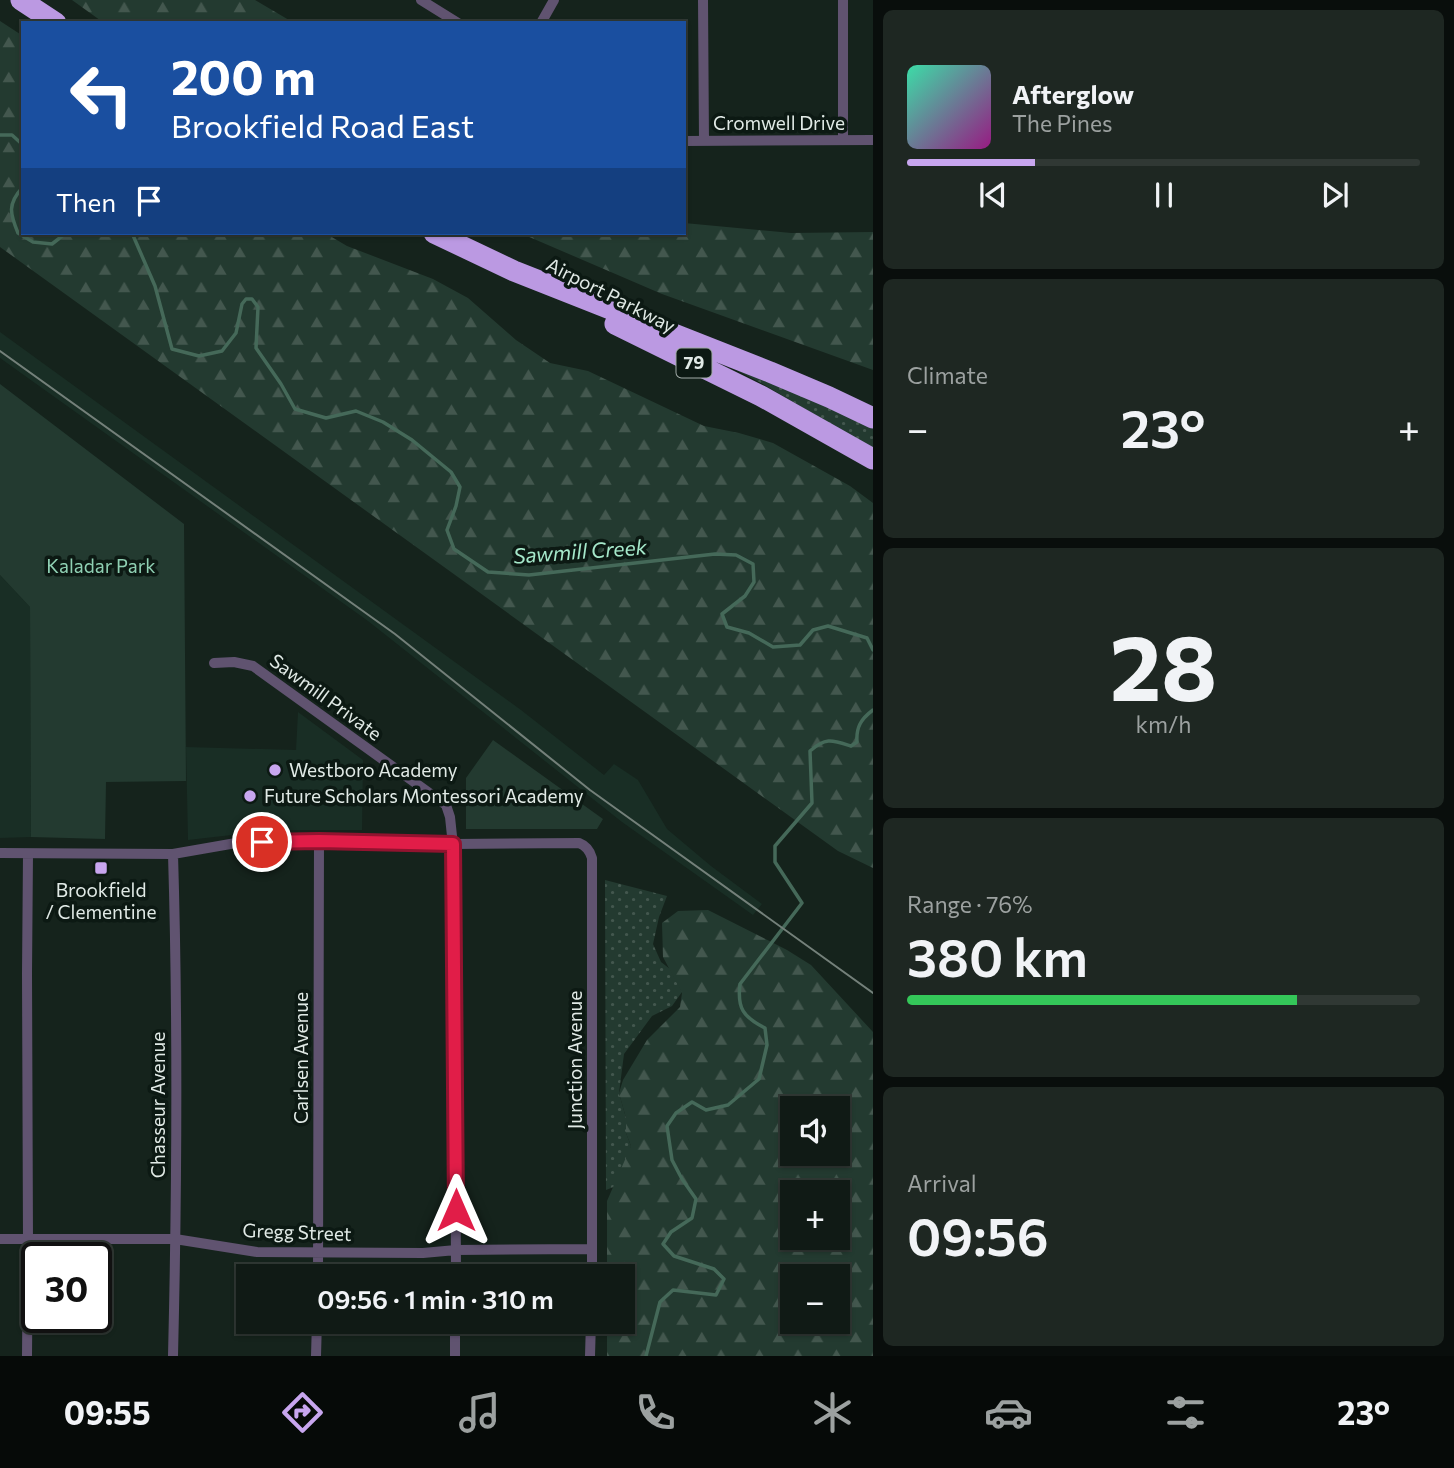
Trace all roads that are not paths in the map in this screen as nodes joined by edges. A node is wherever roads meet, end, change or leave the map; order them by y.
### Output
1 (22, 0) edge
2 (421, 0) edge
3 (554, 0) edge
4 (703, 0) edge
5 (843, 0) edge
6 (53, 21) edge
7 (455, 21) edge
8 (542, 21) edge
9 (873, 140) edge
10 (686, 141) edge
11 (704, 141) junction
12 (844, 141) junction
13 (438, 235) edge
14 (514, 271) junction
15 (873, 418) edge
16 (873, 459) edge
17 (214, 663) dead end
18 (319, 841) junction
19 (453, 844) junction
20 (0, 853) edge
21 (28, 854) junction
22 (173, 854) junction
23 (0, 1239) edge
24 (175, 1239) junction
25 (28, 1240) junction
26 (592, 1249) junction
27 (456, 1250) junction
28 (318, 1252) junction
29 (318, 1264) edge
30 (456, 1264) edge
31 (592, 1264) edge
32 (317, 1334) edge
33 (455, 1334) edge
34 (591, 1334) edge
35 (26, 1356) edge
36 (173, 1356) edge
37 (316, 1356) edge
38 (455, 1356) edge
39 (590, 1356) edge

1 - 6 highway
2 - 7 street
3 - 8 street
4 - 11 street
5 - 12 street
9 - 12 street, Cromwell Drive
10 - 11 street, Cromwell Drive
11 - 12 street, Cromwell Drive
13 - 14 highway, Airport Parkway / 79
14 - 15 highway, Airport Parkway / 79
14 - 16 highway, Airport Parkway / 79
17 - 19 street, Sawmill Private
18 - 19 street
18 - 22 street
18 - 28 street, Carlsen Avenue
19 - 26 street, Junction Avenue
19 - 27 street, Sawmill Private
20 - 21 street
21 - 22 street
21 - 25 street
22 - 24 street, Chasseur Avenue
23 - 25 street, Gregg Street
24 - 25 street, Gregg Street
24 - 28 street, Gregg Street
24 - 36 street, Chasseur Avenue
25 - 35 street
26 - 27 street, Gregg Street
26 - 31 street, Junction Avenue
27 - 28 street, Gregg Street
27 - 30 street, Sawmill Private
28 - 29 street, Carlsen Avenue
32 - 37 street
33 - 38 street
34 - 39 street

